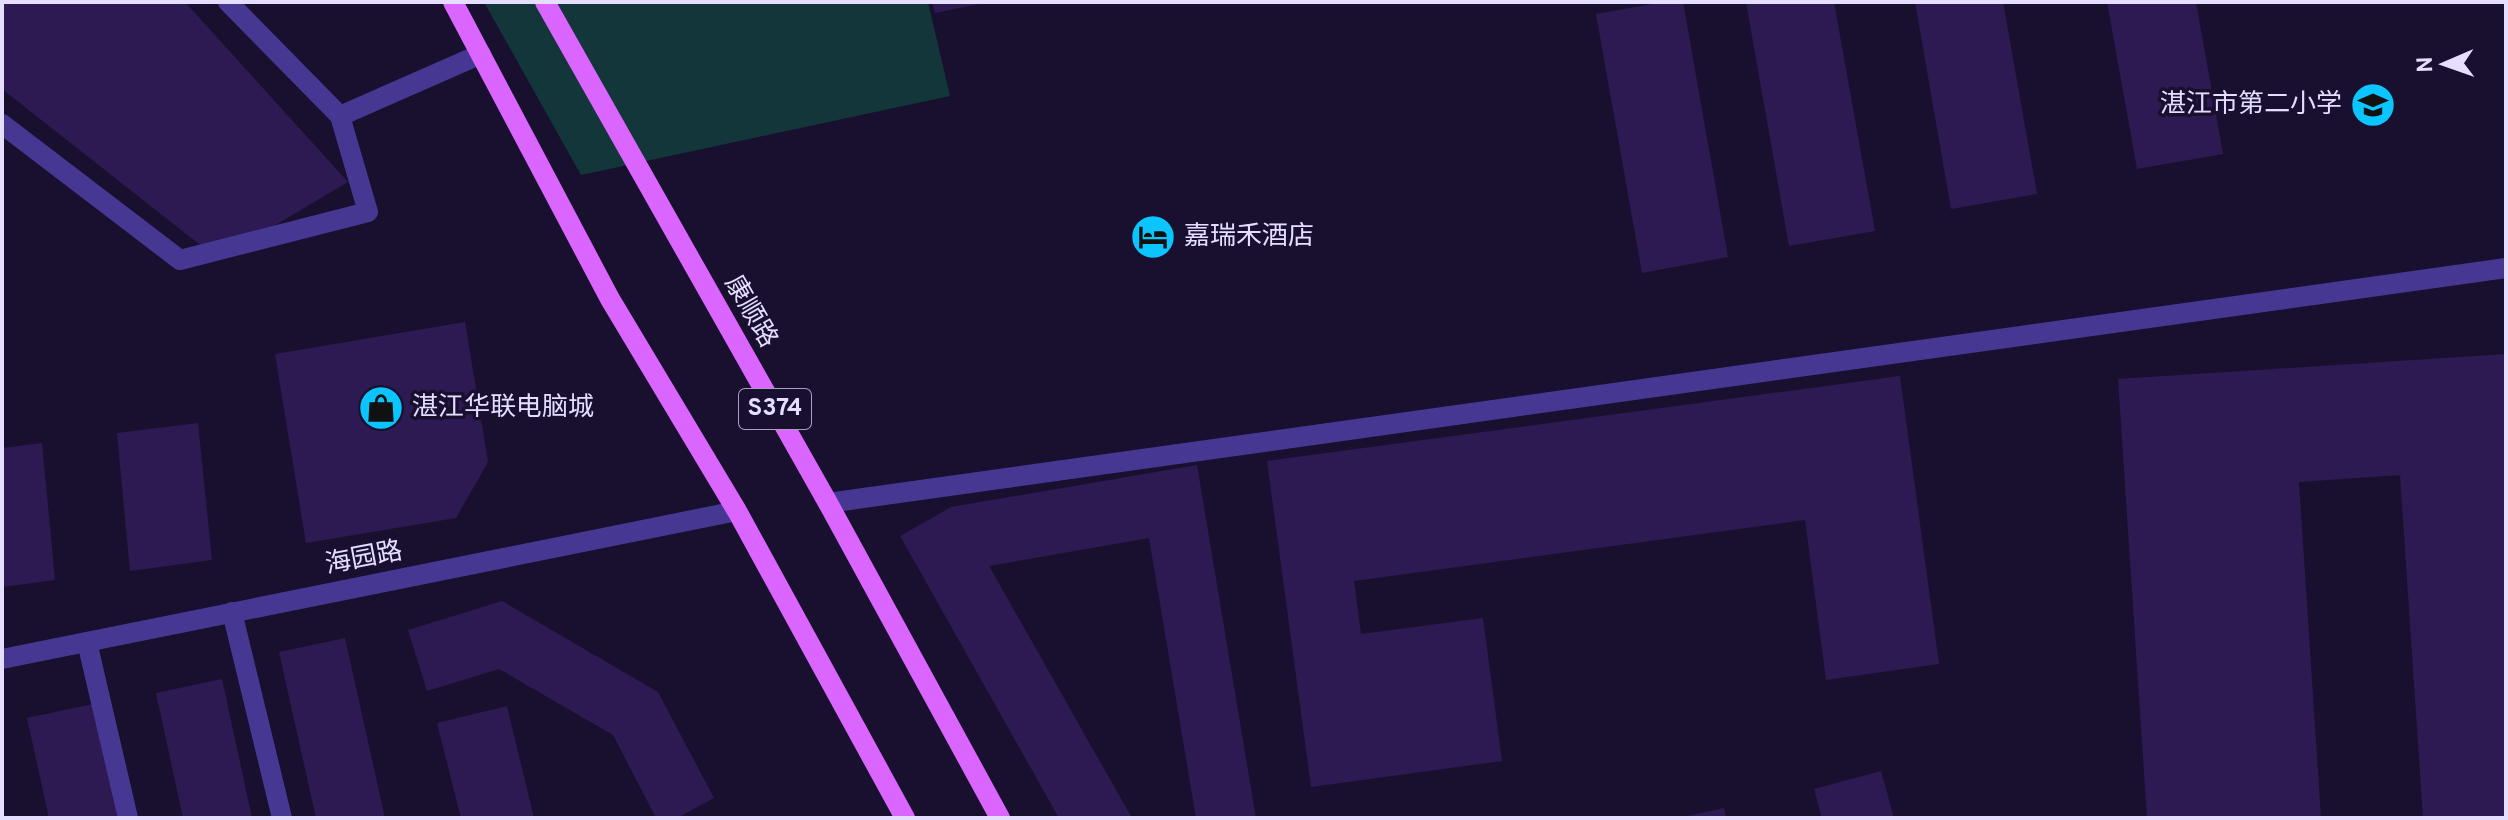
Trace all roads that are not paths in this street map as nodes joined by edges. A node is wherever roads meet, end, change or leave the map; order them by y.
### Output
1 (228, 2) edge
2 (453, 2) edge
3 (545, 2) edge
4 (481, 54) junction
5 (340, 116) junction
6 (2, 124) edge
7 (2506, 268) edge
8 (828, 503) junction
9 (737, 511) junction
10 (232, 612) junction
11 (87, 642) junction
12 (2, 659) edge
13 (128, 818) edge
14 (282, 818) edge
15 (905, 818) edge
16 (1000, 818) edge

1 - 5 street
2 - 4 main road
3 - 8 main road, 康顺路 / S374
4 - 5 street
4 - 9 main road
5 - 6 street
7 - 8 street
8 - 16 main road, 康顺路 / S374
9 - 10 street, 海园路
9 - 15 main road
10 - 11 street, 海园路
10 - 14 street
11 - 12 street, 海园路
11 - 13 street

